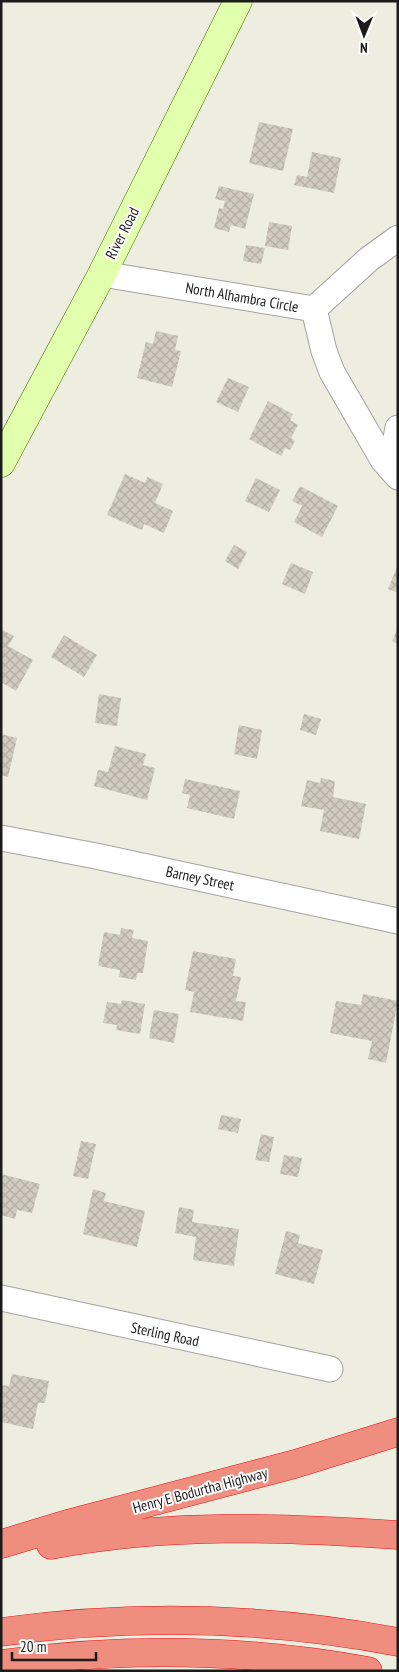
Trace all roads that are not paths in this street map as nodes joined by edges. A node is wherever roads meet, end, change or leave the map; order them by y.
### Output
1 (238, 1) edge
2 (398, 238) edge
3 (102, 274) junction
4 (314, 309) junction
5 (398, 428) edge
6 (1, 463) edge
7 (394, 473) edge
8 (1, 838) edge
9 (398, 921) edge
10 (1, 1298) edge
11 (330, 1369) dead end
12 (398, 1432) edge
13 (398, 1535) edge
14 (1, 1544) edge
15 (1, 1554) edge
16 (1, 1632) edge
17 (398, 1642) edge
18 (1, 1664) edge
19 (368, 1671) edge

1 - 3 street, River Road
2 - 4 street
3 - 4 street, North Alhambra Circle
3 - 6 street, River Road
4 - 7 street, North Alhambra Circle
5 - 7 street
8 - 9 street, Barney Street
10 - 11 street, Sterling Road
12 - 14 highway, Henry E Bodurtha Highway
13 - 15 highway
16 - 17 highway
18 - 19 highway

